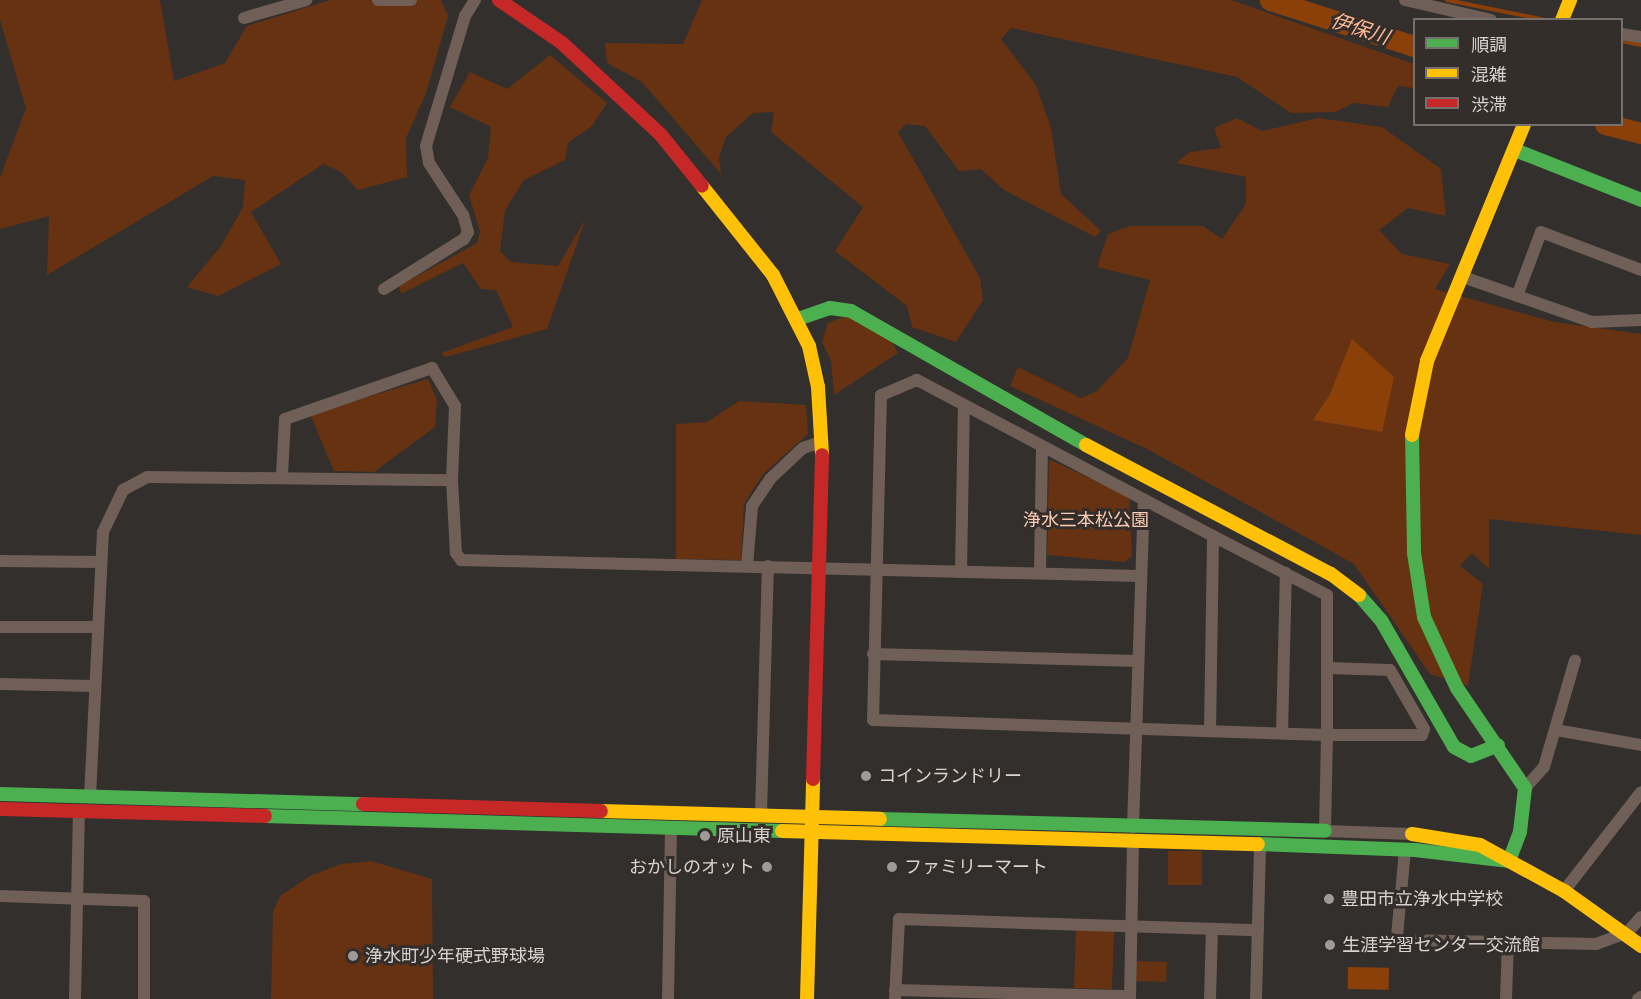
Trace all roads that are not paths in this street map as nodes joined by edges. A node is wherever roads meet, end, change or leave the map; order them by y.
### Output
1 (306, 0) edge
2 (378, 0) edge
3 (411, 0) edge
4 (475, 0) edge
5 (499, 0) edge
6 (1405, 0) edge
7 (1570, 0) edge
8 (1426, 4) edge
9 (244, 18) dead end
10 (1483, 18) edge
11 (1563, 18) edge
12 (1623, 34) edge
13 (1641, 37) edge
14 (1523, 126) edge
15 (1515, 150) junction
16 (1641, 200) edge
17 (1641, 270) edge
18 (1463, 277) junction
19 (384, 289) dead end
20 (1517, 296) junction
21 (798, 319) junction
22 (1641, 320) edge
23 (964, 406) junction
24 (822, 442) junction
25 (1042, 447) junction
26 (282, 475) junction
27 (452, 480) junction
28 (1143, 499) junction
29 (1213, 536) junction
30 (0, 561) edge
31 (101, 562) junction
32 (768, 566) junction
33 (747, 567) junction
34 (819, 567) junction
35 (876, 570) junction
36 (961, 572) junction
37 (1040, 573) junction
38 (1286, 573) junction
39 (1140, 576) junction
40 (0, 627) edge
41 (97, 627) junction
42 (873, 654) junction
43 (1575, 660) dead end
44 (1138, 662) junction
45 (1328, 668) junction
46 (0, 684) edge
47 (95, 686) junction
48 (1137, 729) junction
49 (1556, 730) junction
50 (1210, 731) junction
51 (1282, 733) junction
52 (1327, 735) junction
53 (1498, 745) junction
54 (1641, 745) edge
55 (1525, 788) junction
56 (1641, 792) edge
57 (0, 795) edge
58 (90, 797) junction
59 (0, 809) edge
60 (79, 811) junction
61 (761, 814) junction
62 (811, 816) junction
63 (1133, 827) junction
64 (671, 829) junction
65 (1325, 831) junction
66 (811, 833) junction
67 (1412, 834) joint
68 (1133, 843) junction
69 (1260, 844) junction
70 (1405, 850) junction
71 (1509, 861) junction
72 (1564, 891) junction
73 (0, 896) edge
74 (77, 897) junction
75 (1641, 917) edge
76 (1132, 926) junction
77 (1212, 929) junction
78 (1258, 930) junction
79 (1627, 933) junction
80 (1508, 942) junction
81 (1641, 946) edge
82 (895, 994) edge
83 (1130, 998) edge
84 (75, 999) edge
85 (144, 999) edge
86 (668, 999) edge
87 (807, 999) edge
88 (1210, 999) edge
89 (1256, 999) edge
90 (1506, 999) edge

1 - 9 street
2 - 3 street
4 - 19 street
5 - 21 street
6 - 8 street
7 - 11 street
8 - 10 street
12 - 13 street
14 - 15 street
15 - 16 street
15 - 18 street
17 - 20 street
18 - 20 street
18 - 53 street
20 - 22 street
21 - 24 street
21 - 53 street
23 - 25 street
23 - 35 street
23 - 36 street
24 - 33 street
24 - 34 street
25 - 28 street
25 - 37 street
26 - 27 street
26 - 27 street
26 - 31 street
27 - 33 street
28 - 29 street
28 - 39 street
29 - 38 street
29 - 50 street
30 - 31 street
31 - 41 street
32 - 33 street
32 - 34 street
32 - 61 street
34 - 35 street
34 - 62 street
35 - 36 street
35 - 42 street
36 - 37 street
37 - 39 street
38 - 45 street
38 - 51 street
39 - 44 street
40 - 41 street
41 - 47 street
42 - 44 street
42 - 48 street
43 - 49 street
44 - 48 street
45 - 52 street
45 - 52 street
46 - 47 street
47 - 58 street
48 - 50 street
48 - 63 street
49 - 54 street
49 - 55 street
50 - 51 street
51 - 52 street
52 - 65 street
53 - 55 street
55 - 71 street
56 - 72 street
57 - 58 street
58 - 61 street
59 - 60 street
60 - 64 street
60 - 74 street
61 - 62 street
62 - 63 street
62 - 66 street
63 - 65 street
64 - 66 street
64 - 86 street
65 - 67 street
66 - 68 street
66 - 87 street
67 - 71 street
68 - 69 street
68 - 76 street
69 - 70 street
69 - 78 street
70 - 71 street
70 - 80 street
71 - 72 street
72 - 79 street
73 - 74 street
74 - 84 street
74 - 85 street
75 - 79 street
76 - 77 street
76 - 82 street
76 - 83 street
77 - 78 street
77 - 88 street
78 - 89 street
79 - 80 street
79 - 81 street
80 - 90 street
82 - 83 street

